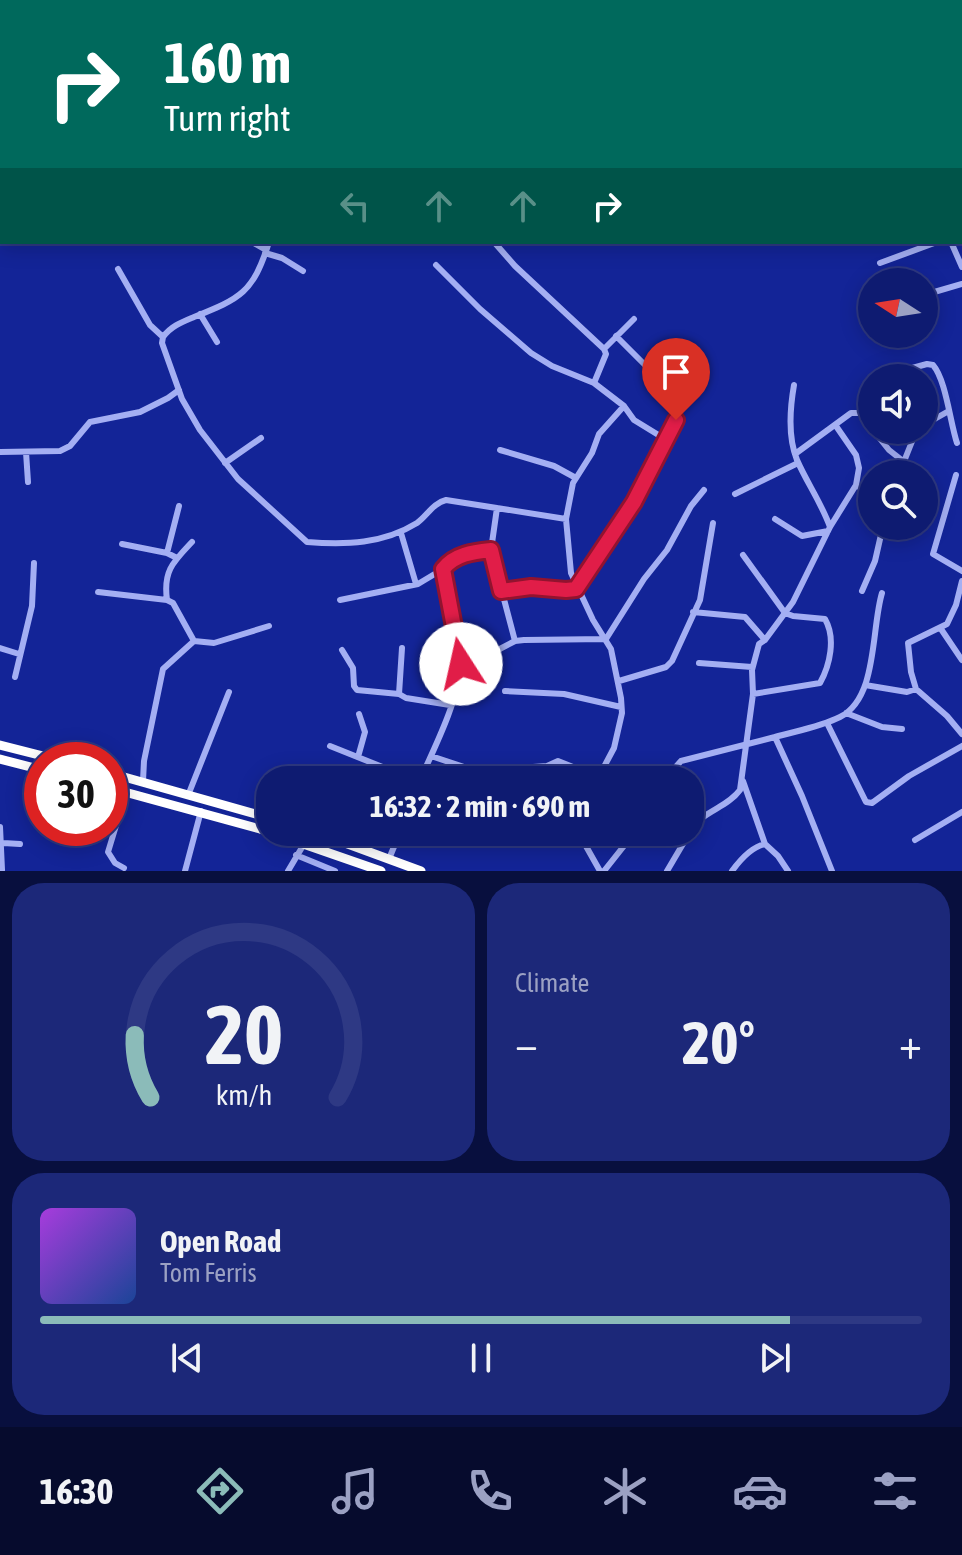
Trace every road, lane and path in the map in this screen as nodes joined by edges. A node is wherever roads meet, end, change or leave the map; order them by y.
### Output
1 (255, 244) edge
2 (268, 244) edge
3 (496, 244) edge
4 (932, 244) edge
5 (952, 244) edge
6 (266, 252) junction
7 (880, 263) dead end
8 (436, 265) dead end
9 (962, 267) edge
10 (118, 269) dead end
11 (303, 271) dead end
12 (962, 284) edge
13 (938, 291) edge
14 (200, 314) junction
15 (634, 319) dead end
16 (616, 336) junction
17 (163, 337) junction
18 (217, 342) dead end
19 (604, 349) junction
20 (697, 350) dead end
21 (938, 375) edge
22 (594, 383) junction
23 (794, 385) dead end
24 (691, 389) junction
25 (179, 390) junction
26 (624, 406) junction
27 (858, 412) edge
28 (947, 412) junction
29 (938, 417) edge
30 (836, 426) junction
31 (261, 438) dead end
32 (665, 439) junction
33 (957, 443) dead end
34 (884, 444) edge
35 (500, 450) dead end
36 (0, 452) edge
37 (26, 452) junction
38 (795, 454) junction
39 (902, 460) edge
40 (225, 463) junction
41 (798, 463) junction
42 (956, 475) dead end
43 (576, 478) junction
44 (28, 482) dead end
45 (856, 485) joint
46 (704, 490) dead end
47 (735, 494) dead end
48 (179, 506) dead end
49 (497, 508) junction
50 (566, 519) junction
51 (775, 519) dead end
52 (713, 523) dead end
53 (829, 529) junction
54 (401, 533) junction
55 (880, 540) edge
56 (192, 542) dead end
57 (122, 544) dead end
58 (491, 550) junction
59 (167, 553) junction
60 (743, 555) dead end
61 (177, 558) junction
62 (34, 563) dead end
63 (443, 569) junction
64 (962, 571) edge
65 (962, 581) edge
66 (416, 584) junction
67 (576, 589) junction
68 (501, 591) junction
69 (862, 591) dead end
70 (98, 592) dead end
71 (882, 593) dead end
72 (167, 600) junction
73 (340, 600) dead end
74 (693, 612) junction
75 (785, 613) junction
76 (269, 626) dead end
77 (941, 629) junction
78 (606, 639) junction
79 (765, 640) junction
80 (194, 641) junction
81 (515, 641) junction
82 (0, 648) edge
83 (402, 648) dead end
84 (342, 650) dead end
85 (494, 652) dead end
86 (19, 654) junction
87 (962, 658) edge
88 (699, 663) dead end
89 (752, 667) junction
90 (15, 677) dead end
91 (619, 681) junction
92 (865, 685) junction
93 (916, 689) junction
94 (505, 691) dead end
95 (229, 692) dead end
96 (399, 694) junction
97 (753, 694) junction
98 (450, 705) junction
99 (621, 707) junction
100 (846, 713) junction
101 (359, 714) dead end
102 (827, 723) junction
103 (902, 729) dead end
104 (961, 730) edge
105 (775, 737) junction
106 (745, 743) junction
107 (0, 745) edge
108 (330, 746) dead end
109 (962, 746) edge
110 (24, 751) edge
111 (431, 756) junction
112 (358, 757) junction
113 (0, 759) edge
114 (24, 765) edge
115 (381, 766) edge
116 (426, 766) edge
117 (461, 766) edge
118 (547, 766) edge
119 (569, 766) edge
120 (605, 766) edge
121 (677, 766) edge
122 (128, 777) edge
123 (143, 781) junction
124 (743, 781) junction
125 (128, 793) edge
126 (189, 793) junction
127 (201, 811) junction
128 (962, 812) edge
129 (256, 814) edge
130 (704, 815) edge
131 (0, 827) edge
132 (256, 829) edge
133 (915, 840) dead end
134 (3, 843) junction
135 (20, 844) dead end
136 (765, 844) junction
137 (110, 846) edge
138 (303, 846) edge
139 (310, 846) edge
140 (353, 846) edge
141 (394, 846) edge
142 (587, 846) edge
143 (623, 846) edge
144 (682, 846) edge
145 (296, 855) junction
146 (389, 859) junction
147 (124, 868) dead end
148 (2, 870) edge
149 (185, 871) edge
150 (288, 871) edge
151 (335, 871) edge
152 (381, 871) edge
153 (421, 871) edge
154 (602, 871) edge
155 (667, 871) edge
156 (732, 871) edge
157 (788, 871) edge
158 (832, 871) edge

1 - 6 street
2 - 6 street
3 - 19 street
4 - 7 street
5 - 9 street
6 - 11 street
6 - 14 street
8 - 22 street
10 - 17 street
12 - 13 street
14 - 17 street
14 - 18 street
15 - 16 street
16 - 19 street
16 - 24 street
17 - 25 street
19 - 22 street
20 - 24 street
21 - 28 street
22 - 26 street
23 - 38 street
24 - 32 street
25 - 37 street
25 - 40 street
26 - 32 street
26 - 43 street
27 - 30 street
28 - 29 street
28 - 33 street
30 - 38 street
30 - 45 street
31 - 40 street
32 - 67 street
34 - 39 street
35 - 43 street
36 - 37 street
37 - 44 street
38 - 41 street
40 - 54 street
41 - 47 street
41 - 53 street
42 - 64 street
43 - 50 street
45 - 53 street
46 - 78 street
48 - 59 street
49 - 50 street
49 - 54 street
49 - 58 street
50 - 67 street
51 - 53 street
52 - 74 street
53 - 75 street
54 - 66 street
55 - 69 street
56 - 61 street
57 - 59 street
58 - 63 street
58 - 68 street
59 - 61 street
60 - 75 street
61 - 72 street
62 - 86 street
63 - 66 street
63 - 98 street
65 - 77 street
66 - 73 street
67 - 68 street
67 - 78 street
68 - 81 street
70 - 72 street
71 - 92 street
72 - 80 street
74 - 79 street
74 - 91 street
75 - 79 street
75 - 97 street
76 - 80 street
77 - 87 street
77 - 93 street
78 - 81 street
78 - 91 street
79 - 89 street
80 - 123 street
81 - 85 street
82 - 86 street
83 - 96 street
84 - 96 street
86 - 90 street
88 - 89 street
89 - 97 street
91 - 99 street
92 - 93 street
92 - 100 street
93 - 104 street
94 - 99 street
95 - 126 street
96 - 98 street
97 - 106 street
98 - 111 street
99 - 120 street
100 - 102 street
100 - 103 street
101 - 112 street
102 - 105 street
102 - 109 street
105 - 106 street
105 - 158 street
106 - 121 street
106 - 124 street
107 - 110 highway
108 - 112 street
111 - 116 street
111 - 117 street
112 - 115 street
113 - 114 highway
118 - 119 street
122 - 123 highway
123 - 126 highway
124 - 130 street
124 - 136 street
125 - 127 highway
126 - 129 highway
127 - 132 highway
127 - 149 street
128 - 133 street
131 - 134 street
134 - 135 street
134 - 148 street
136 - 156 street
136 - 157 street
137 - 147 street
138 - 145 street
139 - 152 highway
140 - 146 highway
141 - 146 street
142 - 154 street
143 - 154 street
144 - 155 street
145 - 150 street
145 - 151 street
146 - 153 highway

